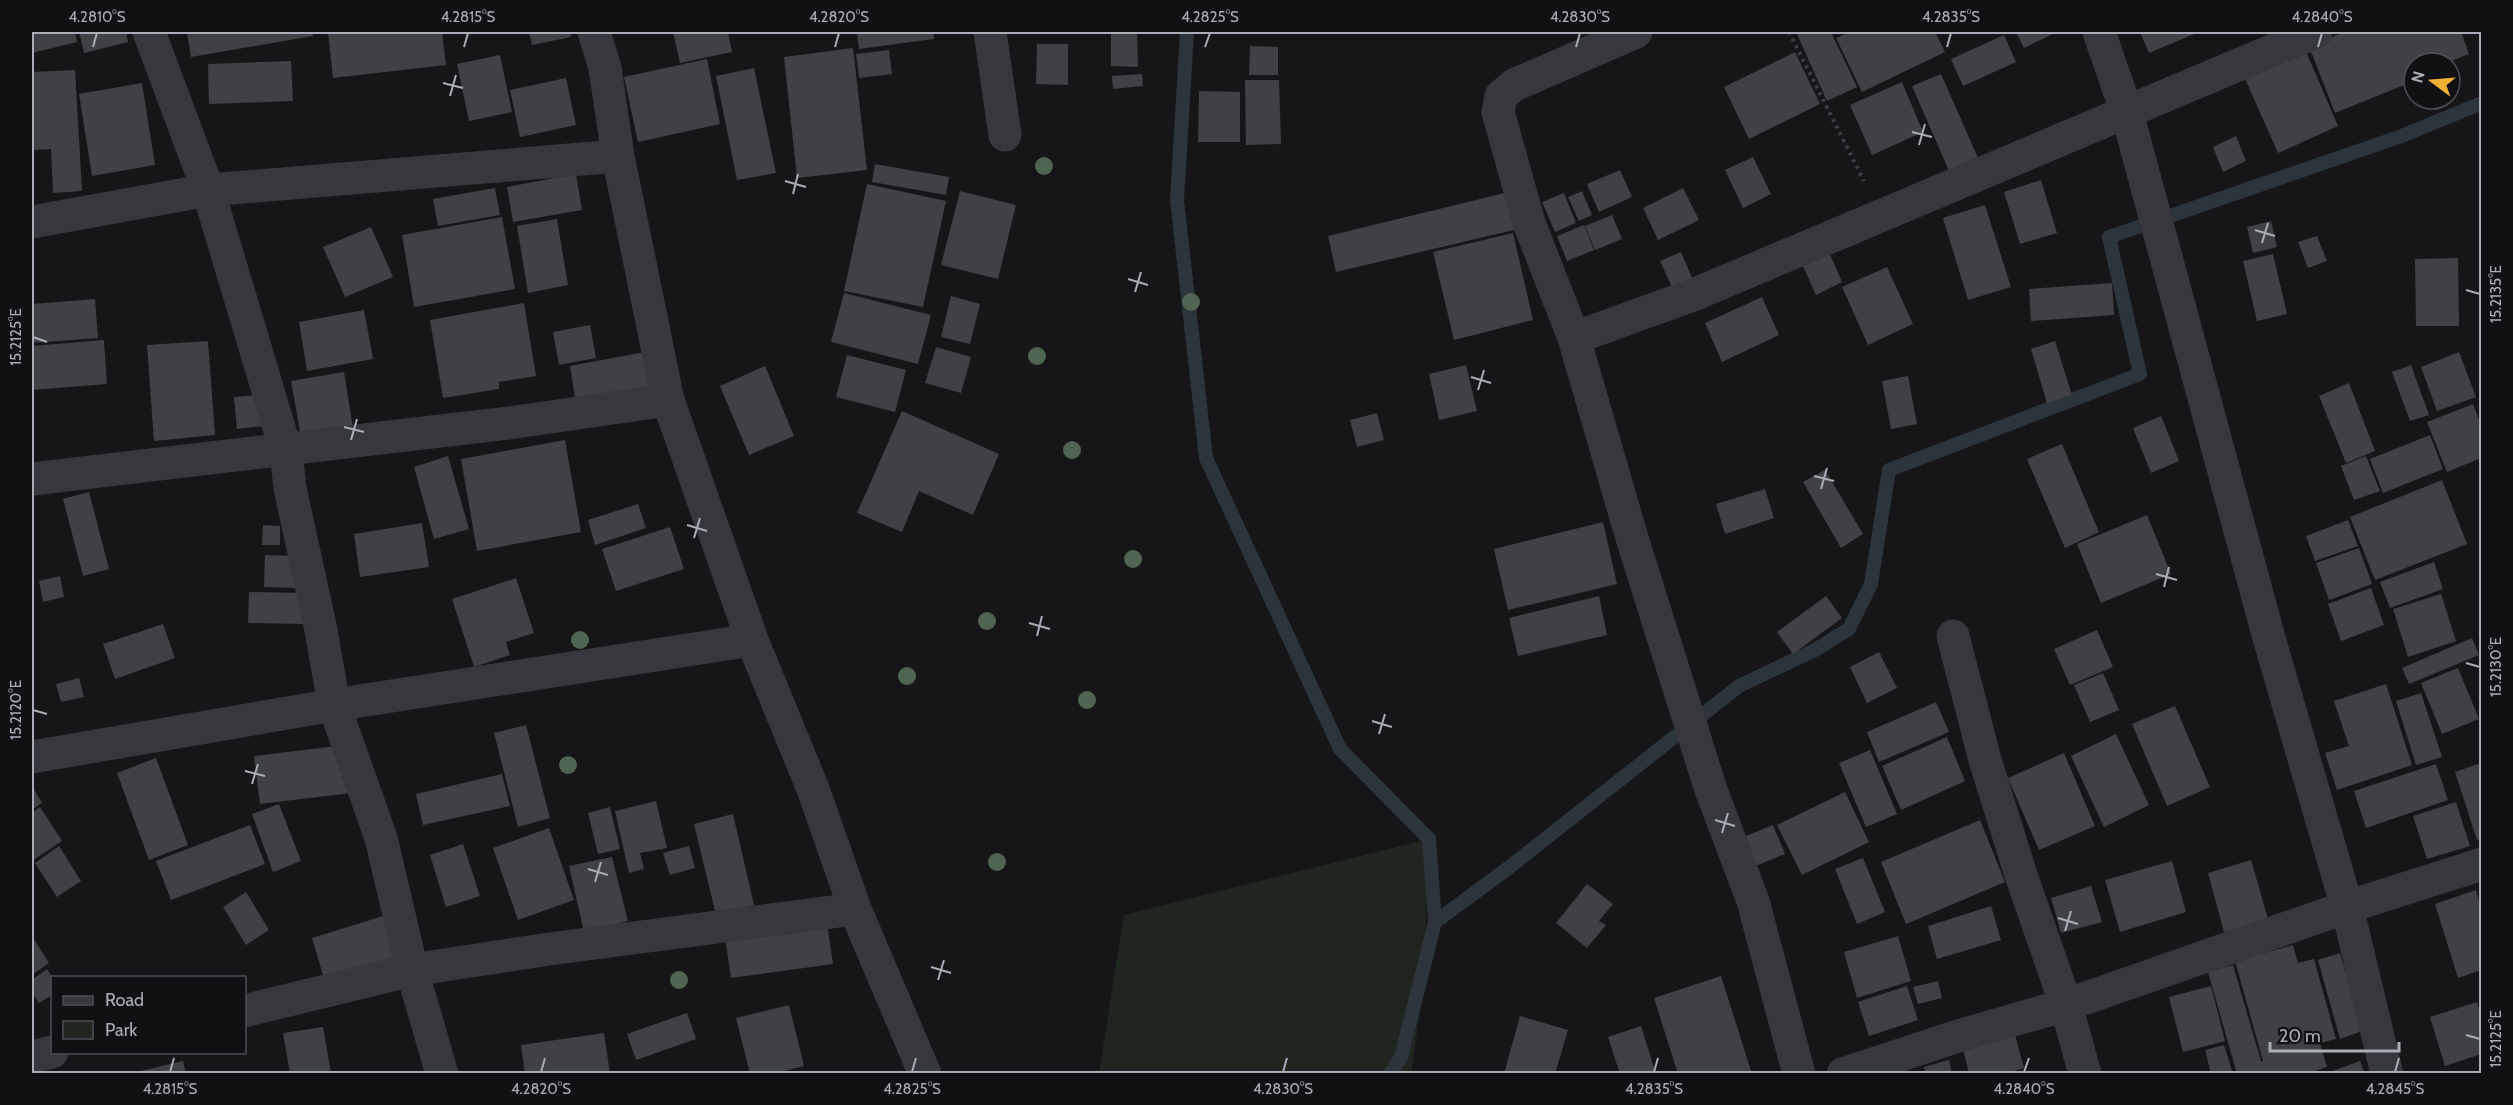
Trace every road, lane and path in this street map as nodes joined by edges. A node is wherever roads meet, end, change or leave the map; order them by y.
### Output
1 (149, 32) edge
2 (594, 32) edge
3 (990, 32) edge
4 (1636, 32) edge
5 (1789, 32) edge
6 (2099, 32) edge
7 (2316, 32) edge
8 (2127, 113) junction
9 (1005, 135) dead end
10 (618, 156) junction
11 (208, 190) junction
12 (1881, 214) junction
13 (32, 222) edge
14 (1574, 338) junction
15 (668, 400) junction
16 (286, 451) junction
17 (32, 479) edge
18 (1953, 636) dead end
19 (752, 640) junction
20 (334, 705) junction
21 (32, 757) edge
22 (2481, 864) edge
23 (2347, 907) junction
24 (855, 909) junction
25 (412, 970) junction
26 (2066, 1005) junction
27 (246, 1011) edge
28 (51, 1052) edge
29 (32, 1057) edge
30 (442, 1074) edge
31 (925, 1074) edge
32 (1798, 1074) edge
33 (1843, 1074) edge
34 (2085, 1074) edge
35 (2387, 1074) edge

1 - 11 street
2 - 10 street
3 - 9 street
4 - 14 street
5 - 12 path
6 - 8 street
7 - 8 street
8 - 12 street
8 - 23 street
10 - 11 street
10 - 15 street
11 - 13 street
11 - 16 street
12 - 14 street
14 - 32 street
15 - 16 street
15 - 19 street
16 - 17 street
16 - 20 street
18 - 26 street
19 - 20 street
19 - 24 street
20 - 21 street
20 - 25 street
22 - 23 street
23 - 26 street
23 - 35 street
24 - 25 street
24 - 31 street
25 - 27 street
25 - 30 street
26 - 33 street
26 - 34 street
28 - 29 street

